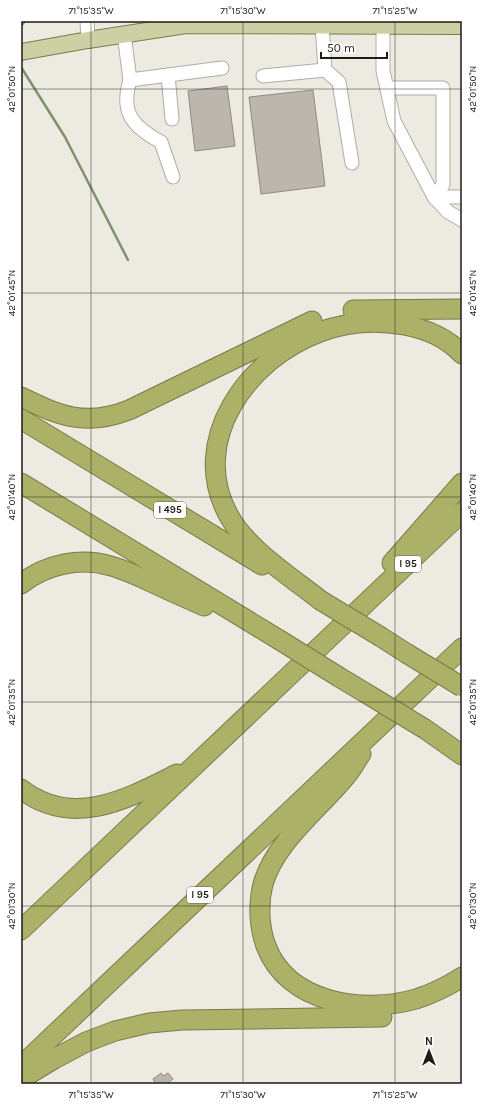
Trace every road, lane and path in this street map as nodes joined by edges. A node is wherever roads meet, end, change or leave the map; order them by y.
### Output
1 (87, 21) edge
2 (322, 25) junction
3 (383, 25) junction
4 (462, 26) edge
5 (124, 34) junction
6 (88, 40) junction
7 (21, 52) edge
8 (222, 68) dead end
9 (325, 70) junction
10 (168, 75) junction
11 (263, 76) dead end
12 (130, 80) junction
13 (387, 88) junction
14 (172, 119) dead end
15 (352, 163) dead end
16 (173, 177) dead end
17 (434, 197) junction
18 (462, 197) edge
19 (462, 220) edge
20 (462, 309) edge
21 (462, 354) edge
22 (21, 397) edge
23 (21, 419) edge
24 (21, 483) edge
25 (462, 483) edge
26 (462, 512) edge
27 (21, 584) edge
28 (320, 600) junction
29 (353, 615) junction
30 (278, 639) junction
31 (462, 648) edge
32 (462, 687) edge
33 (380, 725) junction
34 (462, 753) edge
35 (196, 764) junction
36 (21, 789) edge
37 (21, 930) edge
38 (462, 977) edge
39 (462, 992) edge
40 (21, 1066) edge
41 (21, 1080) edge

1 - 6 street
2 - 3 main road
2 - 5 main road
2 - 9 street
3 - 4 main road
3 - 13 street
5 - 6 main road
5 - 12 street
6 - 7 main road
8 - 10 street
9 - 11 street
9 - 15 street
10 - 12 street
10 - 14 street
12 - 16 street
13 - 17 street
13 - 17 street
17 - 18 street
17 - 19 street
20 - 22 highway
21 - 28 highway
23 - 28 highway, I 495
24 - 30 highway
25 - 29 highway
26 - 29 highway, I 95
27 - 30 highway
28 - 32 highway, I 495, bridge
29 - 35 highway, I 95
30 - 34 highway, bridge
31 - 33 highway, I 95
33 - 38 highway
33 - 40 highway, I 95
35 - 36 highway
35 - 37 highway, I 95
39 - 41 highway

